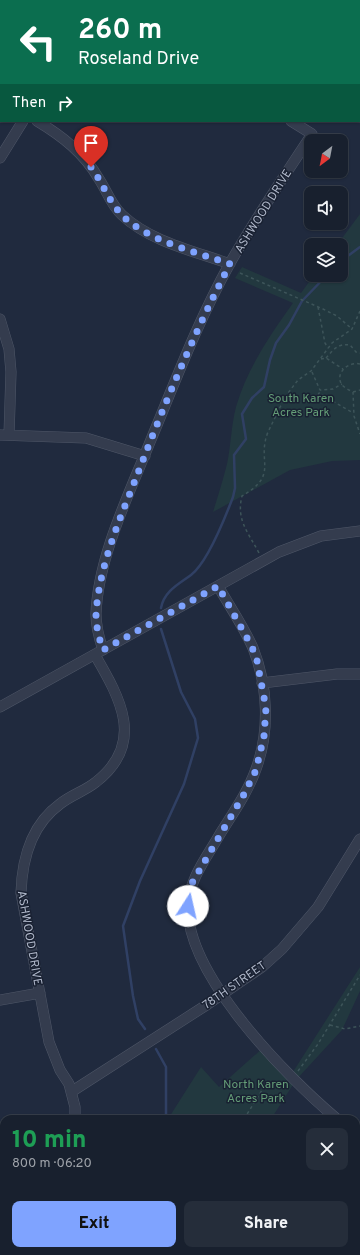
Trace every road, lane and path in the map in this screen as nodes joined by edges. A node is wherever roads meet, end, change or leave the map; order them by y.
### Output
1 (22, 122) edge
2 (39, 122) edge
3 (293, 122) edge
4 (0, 158) edge
5 (230, 264) junction
6 (240, 273) dead end
7 (317, 306) junction
8 (360, 311) edge
9 (0, 319) edge
10 (352, 329) junction
11 (328, 348) junction
12 (360, 352) edge
13 (326, 358) junction
14 (321, 359) junction
15 (360, 364) edge
16 (343, 369) junction
17 (311, 371) junction
18 (342, 384) junction
19 (320, 390) junction
20 (360, 390) edge
21 (353, 392) junction
22 (319, 394) junction
23 (315, 400) dead end
24 (354, 413) junction
25 (360, 434) edge
26 (4, 435) edge
27 (145, 456) junction
28 (360, 531) edge
29 (260, 554) dead end
30 (218, 586) junction
31 (99, 652) junction
32 (360, 674) edge
33 (262, 683) junction
34 (0, 707) edge
35 (360, 839) edge
36 (360, 975) edge
37 (40, 993) junction
38 (223, 994) junction
39 (0, 1000) edge
40 (330, 1025) junction
41 (360, 1026) edge
42 (292, 1076) junction
43 (71, 1092) junction
44 (75, 1115) edge
45 (246, 1115) edge
46 (333, 1115) edge

1 - 4 street
2 - 5 street
3 - 5 street, ASHWOOD DRIVE
5 - 27 street, ASHWOOD DRIVE
6 - 7 path
7 - 10 path
7 - 11 path
8 - 10 path
9 - 26 street
10 - 11 path
11 - 14 path
12 - 13 path
13 - 14 path
13 - 16 path
14 - 17 path
15 - 16 path
16 - 18 path
17 - 19 path
17 - 29 path
18 - 19 path
18 - 21 path
19 - 22 path
20 - 21 path
21 - 24 path
22 - 23 path
22 - 24 path
24 - 25 path
26 - 27 street
27 - 31 street, ASHWOOD DRIVE
28 - 30 street
30 - 31 street
30 - 33 street
31 - 34 street
31 - 37 street, ASHWOOD DRIVE
32 - 33 street
33 - 38 street
35 - 38 street, 78TH STREET
36 - 40 path
37 - 39 street
37 - 43 street, ASHWOOD DRIVE
38 - 42 street
38 - 43 street, 78TH STREET
40 - 41 path
40 - 42 path
42 - 45 path
42 - 46 street
43 - 44 street, ASHWOOD DRIVE

